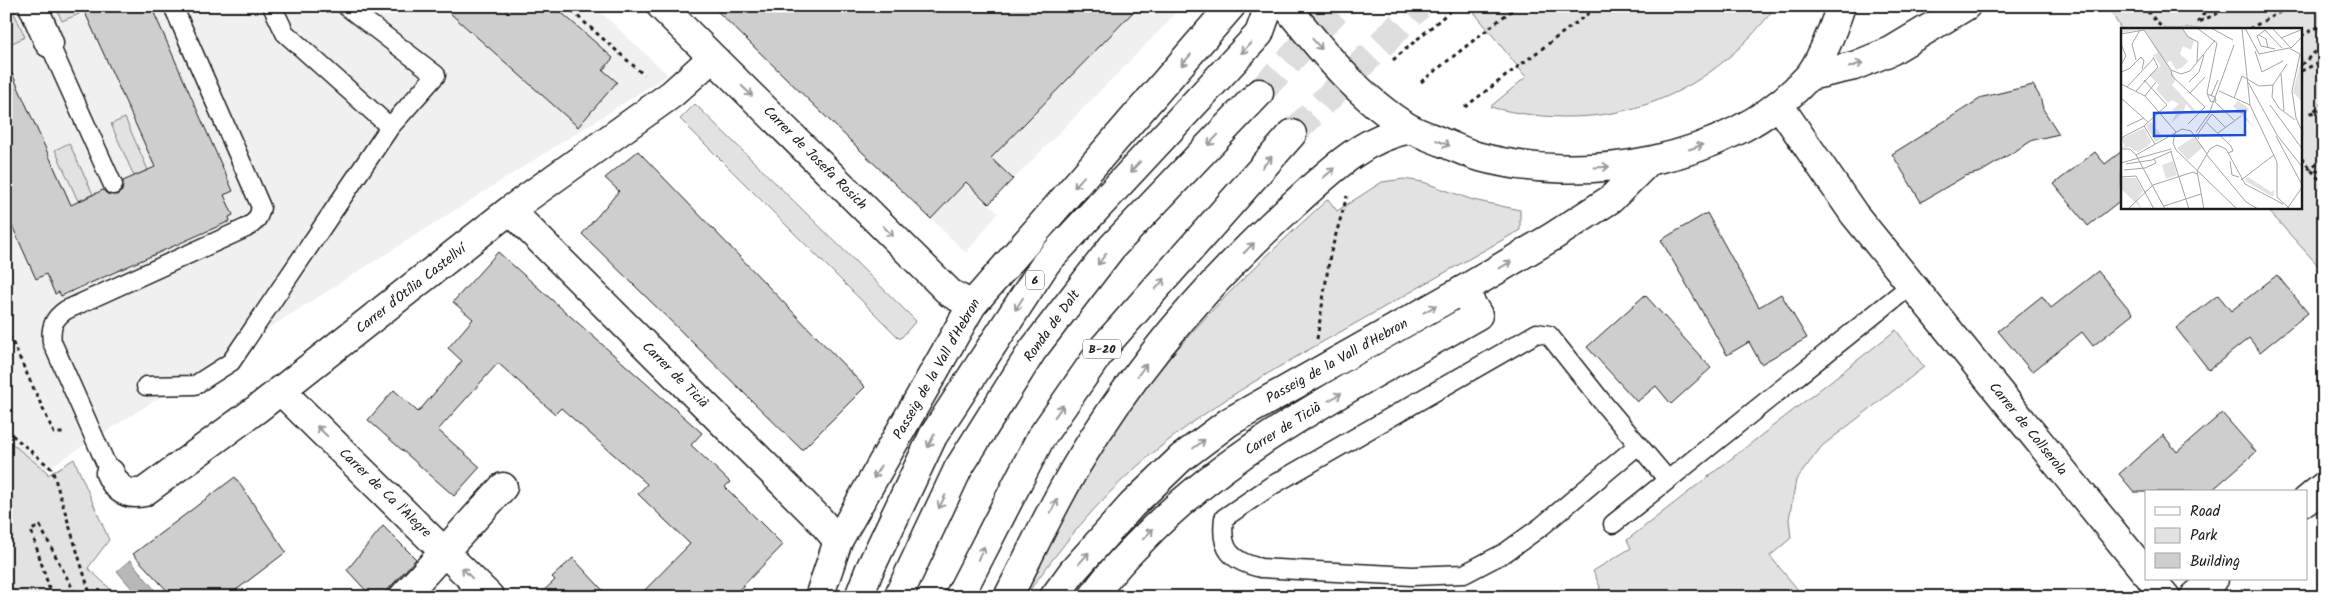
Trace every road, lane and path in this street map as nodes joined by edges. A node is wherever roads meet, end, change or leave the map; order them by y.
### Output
1 (33, 6) edge
2 (174, 6) edge
3 (272, 6) edge
4 (346, 6) edge
5 (566, 6) edge
6 (661, 6) edge
7 (1231, 6) edge
8 (1269, 6) edge
9 (1286, 6) edge
10 (1456, 6) edge
11 (1517, 6) edge
12 (1598, 6) edge
13 (1842, 6) edge
14 (1966, 6) edge
15 (2141, 6) edge
16 (2209, 6) edge
17 (2233, 6) edge
18 (2291, 6) edge
19 (2324, 24) edge
20 (2163, 28) edge
21 (2251, 28) edge
22 (2302, 35) edge
23 (49, 44) joint
24 (2324, 44) edge
25 (712, 58) junction
26 (1393, 60) dead end
27 (2324, 60) edge
28 (2302, 64) edge
29 (2302, 71) edge
30 (644, 75) dead end
31 (1809, 76) junction
32 (1421, 82) dead end
33 (1259, 93) tunnel mouth
34 (2324, 103) edge
35 (1779, 105) junction
36 (1464, 107) dead end
37 (2324, 110) edge
38 (390, 127) junction
39 (1411, 129) junction
40 (1292, 134) tunnel mouth
41 (2302, 159) edge
42 (2324, 160) edge
43 (1649, 161) junction
44 (2309, 168) junction
45 (2324, 173) edge
46 (2324, 185) edge
47 (113, 186) dead end
48 (1348, 192) dead end
49 (510, 210) junction
50 (1910, 286) junction
51 (1463, 290) junction
52 (972, 305) junction
53 (6, 328) edge
54 (1317, 342) dead end
55 (146, 386) dead end
56 (280, 390) junction
57 (6, 430) edge
58 (73, 434) dead end
59 (1638, 446) junction
60 (110, 473) joint
61 (1668, 480) junction
62 (2324, 486) edge
63 (503, 488) dead end
64 (2308, 499) edge
65 (1613, 524) dead end
66 (838, 541) junction
67 (444, 550) junction
68 (2145, 572) edge
69 (2152, 580) edge
70 (2213, 580) edge
71 (52, 597) edge
72 (77, 597) edge
73 (90, 597) edge
74 (402, 597) edge
75 (490, 597) edge
76 (818, 597) edge
77 (859, 597) edge
78 (898, 597) edge
79 (959, 597) edge
80 (1008, 597) edge
81 (1054, 597) edge
82 (1093, 597) edge
83 (2166, 597) edge
84 (2194, 597) edge

1 - 23 main road
2 - 60 lane
3 - 38 lane
4 - 38 lane
5 - 30 path
6 - 25 main road, Carrer de Josefa Rosich
7 -> 52 main road, Passeig de la Vall d'Hebron
8 -> 77 main road, 6
9 -> 39 main road
10 - 26 path
11 - 32 path
12 - 36 path
13 - 31 main road
31 -> 14 main road
15 - 20 path
16 - 17 path
18 - 21 path
19 - 22 path
23 - 47 lane
24 - 28 path
25 - 49 main road, Carrer d'Otília Castellví
25 -> 52 main road, Carrer de Josefa Rosich
27 - 29 path
31 - 35 main road
33 -> 78 main road, Ronda de Dalt
34 - 37 path
43 -> 35 main road
35 - 50 main road, Carrer de Collserola
38 - 55 lane
39 -> 43 main road
80 -> 39 main road
79 -> 40 main road, B-20
41 - 44 path
42 - 44 path
51 -> 43 main road, Passeig de la Vall d'Hebron
44 - 45 path
44 - 46 path
48 - 54 path
49 - 56 main road, Carrer d'Otília Castellví
49 - 66 main road, Carrer de Ticià
50 - 61 lane
50 - 68 main road, Carrer de Collserola
81 -> 51 main road, Passeig de la Vall d'Hebron
82 -> 51 main road, Carrer de Ticià
52 -> 66 main road, Passeig de la Vall d'Hebron
53 - 58 path
56 - 60 main road, Carrer d'Otília Castellví
67 -> 56 main road, Carrer de Ca l'Alegre
57 - 73 path
59 - 59 lane
59 - 61 lane
61 - 65 lane
62 - 64 main road
63 - 67 main road
66 - 76 main road, Passeig de la Vall d'Hebron
67 - 74 main road
75 -> 67 main road, Carrer de Ca l'Alegre
69 - 83 main road
70 - 84 main road
71 - 72 path

